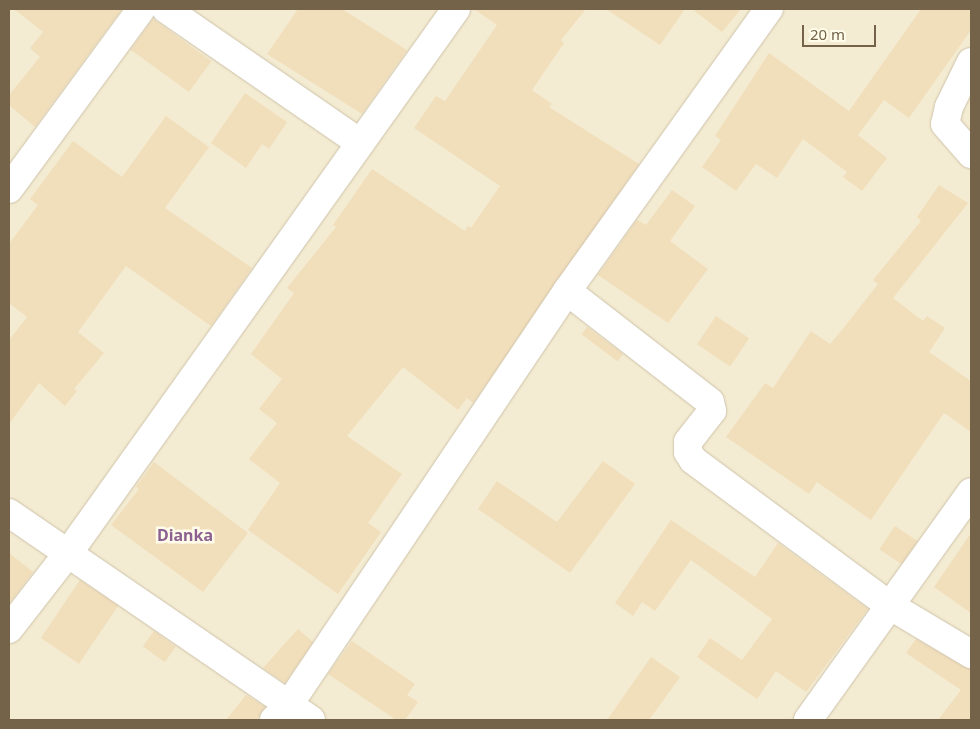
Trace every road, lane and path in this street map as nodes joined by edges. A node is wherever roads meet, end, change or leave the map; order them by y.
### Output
1 (140, 9) edge
2 (166, 9) edge
3 (456, 9) edge
4 (769, 9) edge
5 (971, 62) edge
6 (360, 143) junction
7 (971, 154) edge
8 (9, 189) edge
9 (567, 291) junction
10 (971, 492) edge
11 (9, 513) edge
12 (69, 552) junction
13 (889, 605) junction
14 (9, 629) edge
15 (971, 654) edge
16 (291, 715) edge
17 (808, 720) edge

1 - 8 street
2 - 6 street
3 - 6 street
4 - 9 street
5 - 7 street
6 - 12 street
9 - 13 street
9 - 16 street
10 - 13 street
11 - 12 street
12 - 14 street
12 - 16 street
13 - 15 street
13 - 17 street

